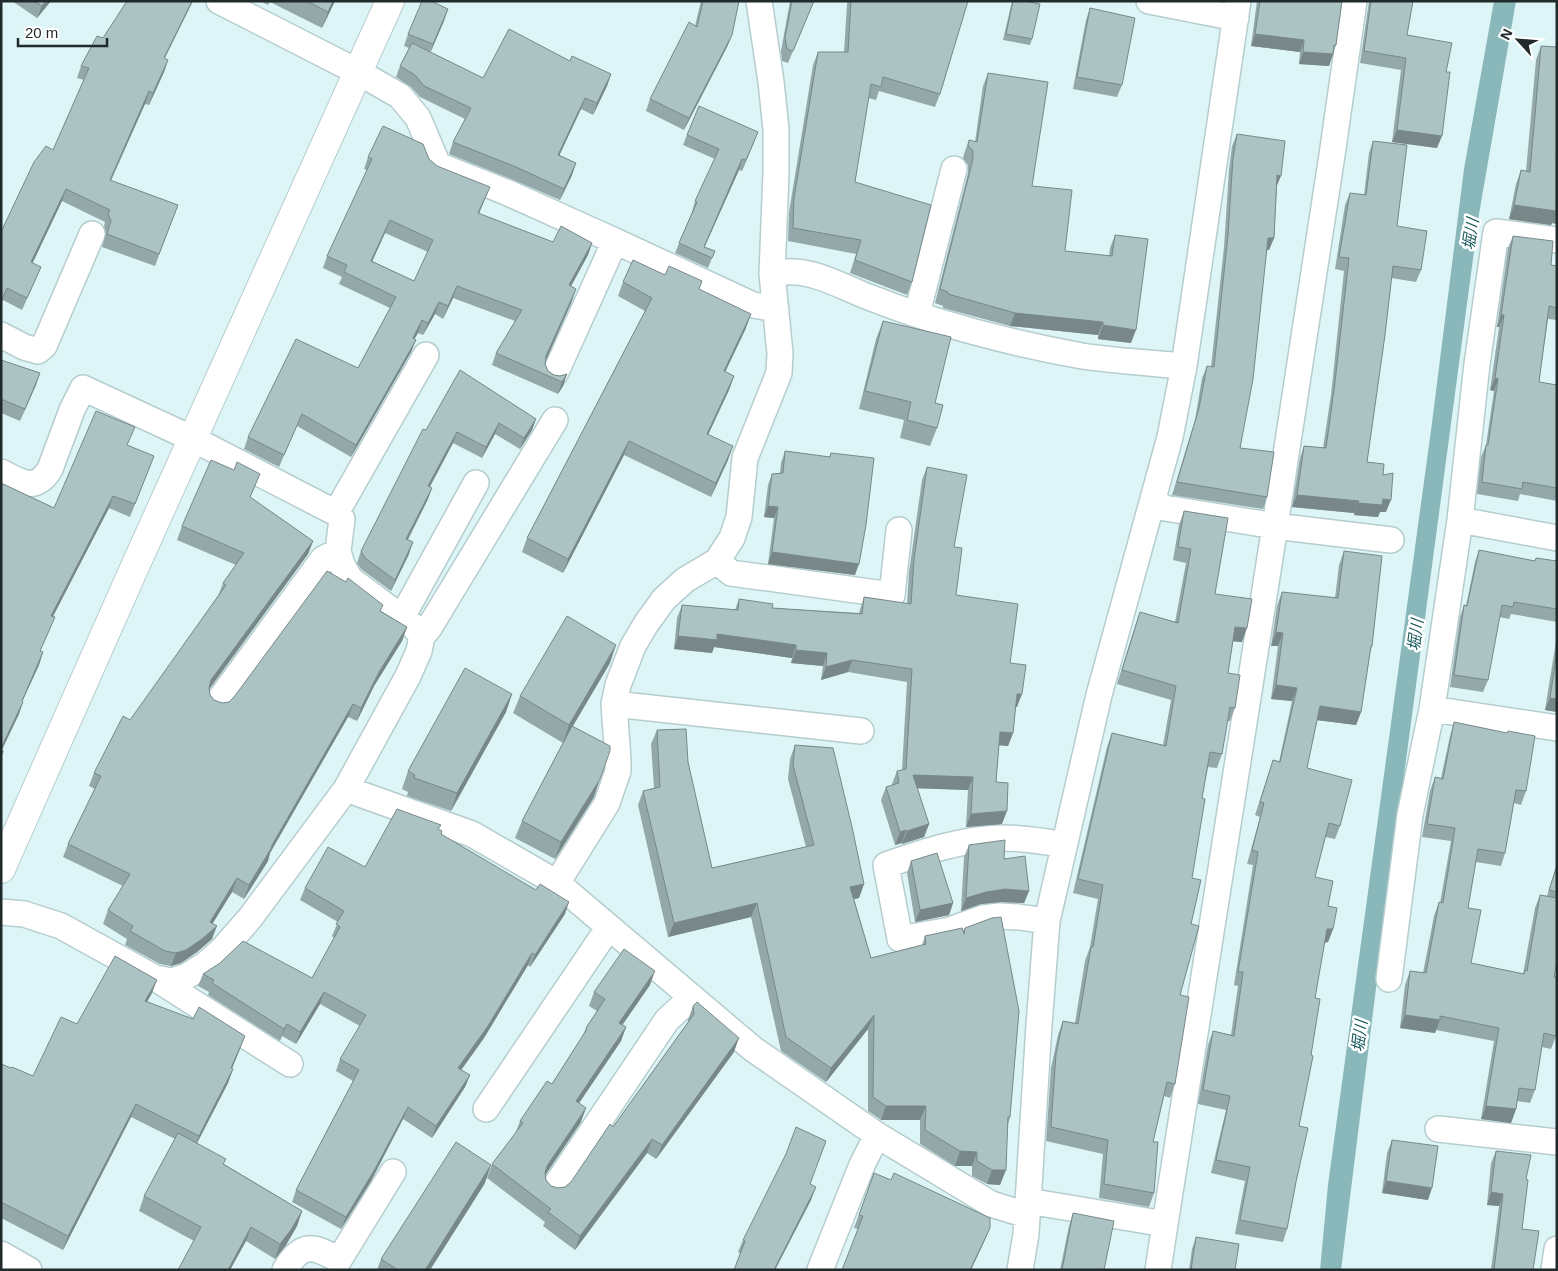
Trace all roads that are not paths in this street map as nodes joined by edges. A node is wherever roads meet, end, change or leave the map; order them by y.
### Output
1 (219, 1) edge
2 (390, 1) edge
3 (759, 1) edge
4 (1148, 1) edge
5 (1354, 1) edge
6 (1237, 10) edge
7 (358, 72) junction
8 (954, 169) dead end
9 (92, 234) dead end
10 (1557, 240) edge
11 (615, 242) junction
12 (772, 274) junction
13 (776, 309) junction
14 (918, 314) junction
15 (1, 335) edge
16 (426, 355) dead end
17 (1184, 366) junction
18 (555, 374) edge
19 (555, 420) dead end
20 (193, 439) junction
21 (1, 472) edge
22 (476, 483) dead end
23 (1153, 501) junction
24 (336, 513) junction
25 (1460, 520) junction
26 (1275, 526) junction
27 (899, 530) dead end
28 (1557, 538) edge
29 (1391, 540) dead end
30 (338, 551) junction
31 (717, 561) junction
32 (402, 617) junction
33 (422, 636) junction
34 (218, 702) edge
35 (614, 704) junction
36 (1432, 709) junction
37 (1557, 728) edge
38 (861, 731) dead end
39 (346, 789) junction
40 (1064, 844) junction
41 (1, 869) edge
42 (557, 882) junction
43 (1, 912) edge
44 (1047, 921) junction
45 (609, 927) junction
46 (155, 978) junction
47 (1389, 979) dead end
48 (692, 997) junction
49 (290, 1064) dead end
50 (486, 1109) dead end
51 (1438, 1129) dead end
52 (877, 1135) junction
53 (1557, 1142) edge
54 (393, 1172) dead end
55 (554, 1188) edge
56 (1027, 1208) junction
57 (1165, 1224) junction
58 (1557, 1249) edge
59 (1, 1254) edge
60 (29, 1270) edge
61 (285, 1270) edge
62 (820, 1270) edge
63 (1020, 1270) edge
64 (1158, 1270) edge
65 (1554, 1270) edge

1 - 7 street
2 - 7 street
3 - 12 street
4 - 6 street
5 - 26 street
6 - 17 street
7 - 11 street
7 - 20 street
8 - 14 street
9 - 15 street
10 - 25 street
11 - 13 street
11 - 18 street
12 - 13 street
12 - 14 street
13 - 31 street
14 - 17 street
16 - 24 street
17 - 23 street
19 - 33 street
20 - 21 street
20 - 24 street
20 - 41 street
22 - 32 street
23 - 26 street
23 - 40 street
24 - 30 street
25 - 28 street
25 - 36 street
26 - 29 street
26 - 57 street
27 - 31 street
30 - 32 street
30 - 34 street
31 - 35 street
32 - 33 street
33 - 39 street
35 - 38 street
35 - 42 street
36 - 37 street
36 - 47 street
39 - 42 street
39 - 46 street
40 - 44 street
40 - 44 street
42 - 45 street
43 - 46 street
44 - 56 street
45 - 48 street
45 - 50 street
46 - 49 street
48 - 52 street
48 - 55 street
51 - 53 street
52 - 56 street
52 - 62 street
54 - 61 street
56 - 57 street
56 - 63 street
57 - 64 street
58 - 65 street
59 - 60 street

